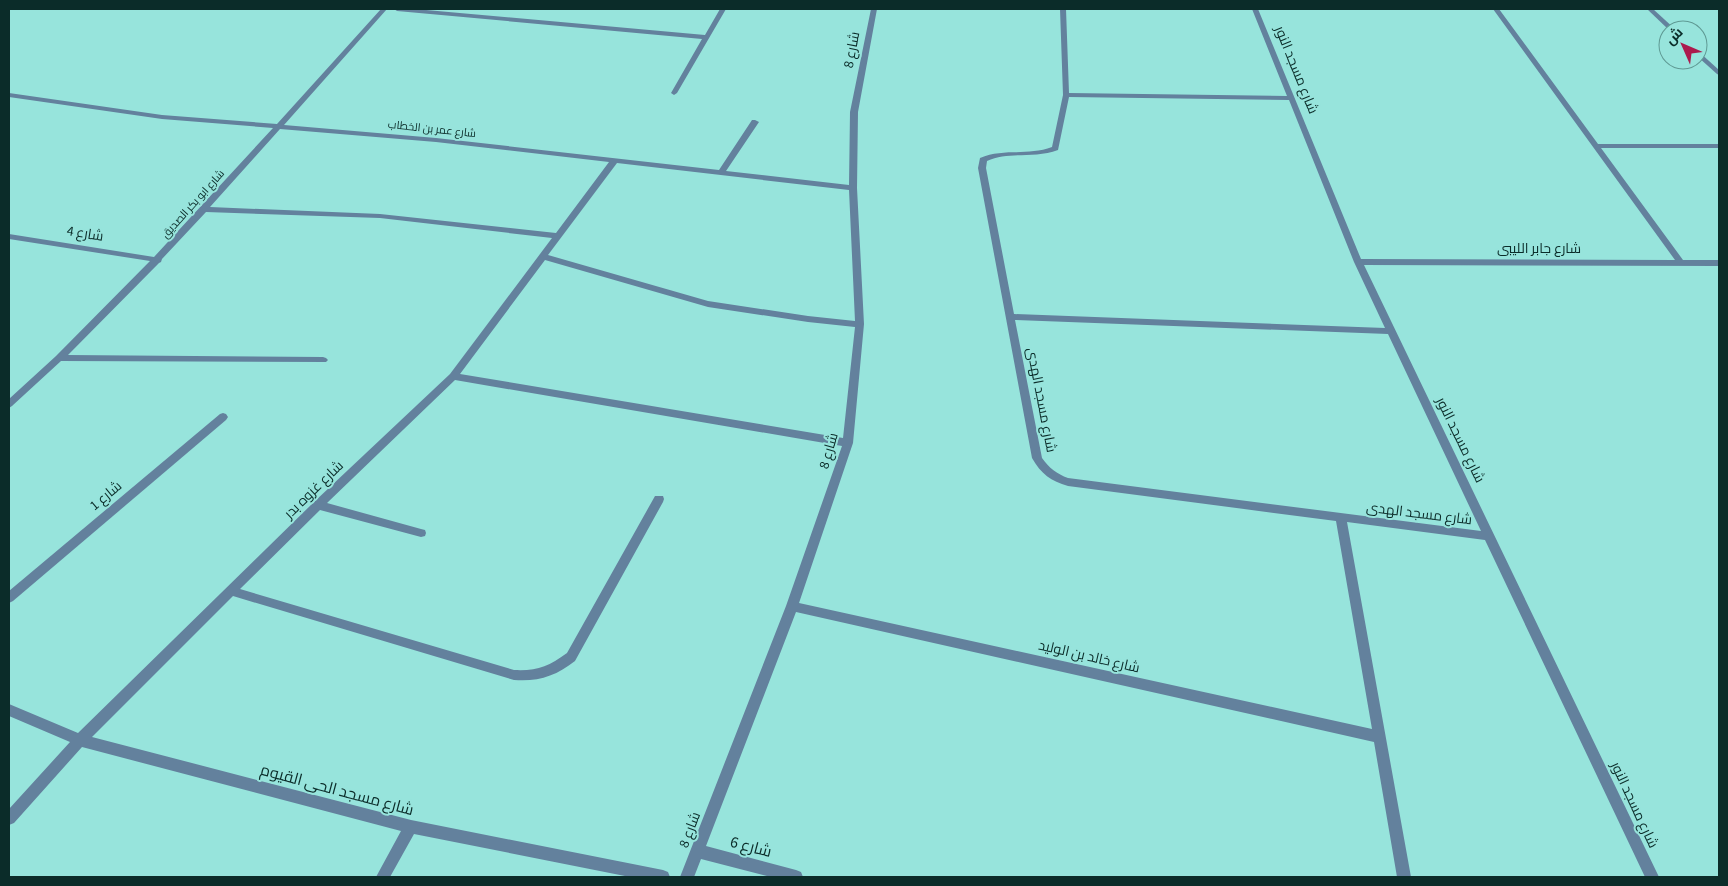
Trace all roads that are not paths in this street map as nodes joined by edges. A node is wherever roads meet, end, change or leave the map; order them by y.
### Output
1 (384, 9) edge
2 (397, 9) edge
3 (723, 9) edge
4 (874, 9) edge
5 (1063, 9) edge
6 (1255, 9) edge
7 (1496, 9) edge
8 (1650, 9) edge
9 (1662, 20) edge
10 (706, 37) junction
11 (1708, 63) edge
12 (1719, 73) edge
13 (674, 93) dead end
14 (9, 95) edge
15 (1066, 95) junction
16 (1292, 98) junction
17 (755, 122) dead end
18 (276, 128) junction
19 (1596, 146) junction
20 (1719, 146) edge
21 (615, 160) junction
22 (722, 172) junction
23 (853, 188) junction
24 (203, 209) junction
25 (9, 236) edge
26 (559, 236) junction
27 (544, 256) junction
28 (158, 260) junction
29 (1358, 262) junction
30 (1681, 263) junction
31 (1719, 263) edge
32 (1010, 317) junction
33 (860, 324) junction
34 (1391, 331) junction
35 (60, 358) junction
36 (323, 360) dead end
37 (453, 376) junction
38 (9, 404) edge
39 (223, 417) dead end
40 (848, 443) junction
41 (660, 499) dead end
42 (318, 505) junction
43 (1341, 518) junction
44 (421, 533) dead end
45 (1489, 536) junction
46 (231, 591) junction
47 (9, 598) edge
48 (792, 606) junction
49 (9, 710) edge
50 (1380, 737) junction
51 (80, 740) junction
52 (9, 818) edge
53 (411, 827) junction
54 (697, 851) junction
55 (383, 877) edge
56 (663, 877) edge
57 (687, 877) edge
58 (796, 877) edge
59 (1404, 877) edge
60 (1652, 877) edge

1 - 18 street, شارع ابو بكر الصديق
2 - 10 street
3 - 10 street
4 - 23 street, شارع 8
5 - 15 street, شارع مسجد الهدى
6 - 16 street, شارع مسجد النور
7 - 19 street
8 - 9 street
10 - 13 street
11 - 12 street
14 - 18 street, شارع عمر بن الخطاب
15 - 16 street
15 - 32 street, شارع مسجد الهدى
16 - 29 street, شارع مسجد النور
17 - 22 street
18 - 21 street, شارع عمر بن الخطاب
18 - 24 street, شارع ابو بكر الصديق
19 - 20 street
19 - 30 street
21 - 22 street, شارع عمر بن الخطاب
21 - 26 street, شارع غزوه بدر
22 - 23 street, شارع عمر بن الخطاب
23 - 33 street, شارع 8
24 - 26 street
24 - 28 street, شارع ابو بكر الصديق
25 - 28 street, شارع 4
26 - 27 street, شارع غزوه بدر
27 - 33 street
27 - 37 street, شارع غزوه بدر
28 - 35 street, شارع ابو بكر الصديق
29 - 30 street, شارع جابر الليبى
29 - 34 street, شارع مسجد النور
30 - 31 street, شارع جابر الليبى
32 - 34 street
32 - 43 street, شارع مسجد الهدى
33 - 40 street, شارع 8
34 - 45 street, شارع مسجد النور
35 - 36 street
35 - 38 street, شارع ابو بكر الصديق
37 - 40 street
37 - 42 street, شارع غزوه بدر
39 - 47 street, شارع 1
40 - 48 street, شارع 8
41 - 46 street
42 - 44 street
42 - 46 street, شارع غزوه بدر
43 - 45 street, شارع مسجد الهدى
43 - 50 street
45 - 60 street, شارع مسجد النور
46 - 51 street, شارع غزوه بدر
48 - 50 street, شارع خالد بن الوليد
48 - 54 street, شارع 8
49 - 51 street, شارع مسجد الحى القيوم
50 - 59 street
51 - 52 street, شارع غزوه بدر
51 - 53 street, شارع مسجد الحى القيوم
53 - 55 street
53 - 56 street, شارع مسجد الحى القيوم
54 - 57 street, شارع 8
54 - 58 street, شارع 6

